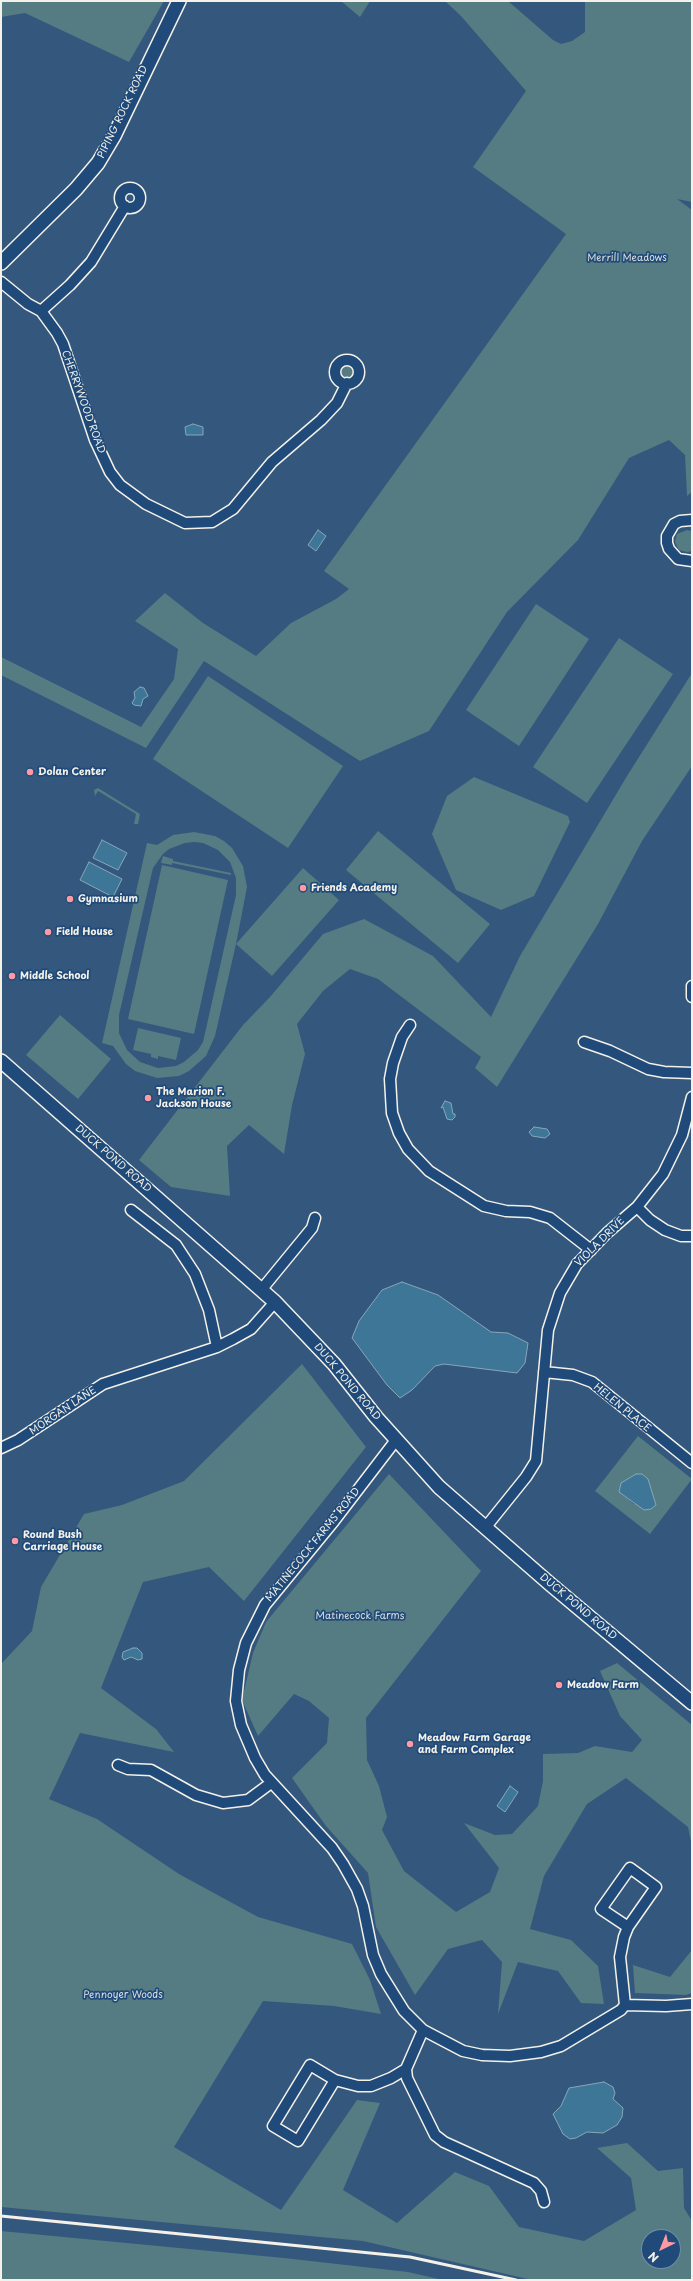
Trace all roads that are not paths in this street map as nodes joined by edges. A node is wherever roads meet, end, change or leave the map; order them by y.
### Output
1 (179, 1) edge
2 (125, 206) dead end
3 (1, 263) edge
4 (1, 282) edge
5 (41, 311) junction
6 (347, 383) dead end
7 (692, 520) edge
8 (692, 561) edge
9 (692, 986) edge
10 (692, 996) edge
11 (410, 1025) dead end
12 (584, 1042) dead end
13 (1, 1061) edge
14 (692, 1073) edge
15 (692, 1097) edge
16 (637, 1207) junction
17 (131, 1210) dead end
18 (315, 1218) dead end
19 (692, 1236) edge
20 (591, 1250) junction
21 (262, 1289) junction
22 (275, 1302) junction
23 (217, 1347) junction
24 (544, 1372) junction
25 (396, 1440) junction
26 (1, 1448) edge
27 (692, 1463) edge
28 (485, 1528) junction
29 (692, 1703) edge
30 (118, 1765) dead end
31 (271, 1783) junction
32 (628, 1927) junction
33 (692, 2004) edge
34 (625, 2005) junction
35 (423, 2030) junction
36 (406, 2069) junction
37 (335, 2080) junction
38 (544, 2202) dead end

1 - 3 street, PIPING ROCK ROAD
2 - 5 street
4 - 5 street, CHERRYWOOD ROAD
5 - 6 street, CHERRYWOOD ROAD
7 - 8 street
9 - 10 street
11 - 20 street
12 - 14 street
13 - 21 street, DUCK POND ROAD
15 - 16 street, VIOLA DRIVE
16 - 19 street
16 - 20 street, VIOLA DRIVE
17 - 23 street
18 - 21 street
20 - 24 street, VIOLA DRIVE
21 - 22 street, DUCK POND ROAD
22 - 23 street, MORGAN LANE
22 - 25 street, DUCK POND ROAD
23 - 26 street, MORGAN LANE
24 - 27 street, HELEN PLACE
24 - 28 street, VIOLA DRIVE
25 - 28 street, DUCK POND ROAD
25 - 31 street, MATINECOCK FARMS ROAD
28 - 29 street, DUCK POND ROAD
30 - 31 street
31 - 35 street, MATINECOCK FARMS ROAD
32 - 32 street
32 - 34 street
33 - 34 street
34 - 35 street, MATINECOCK FARMS ROAD
35 - 36 street
36 - 37 street
36 - 38 street
37 - 37 street

